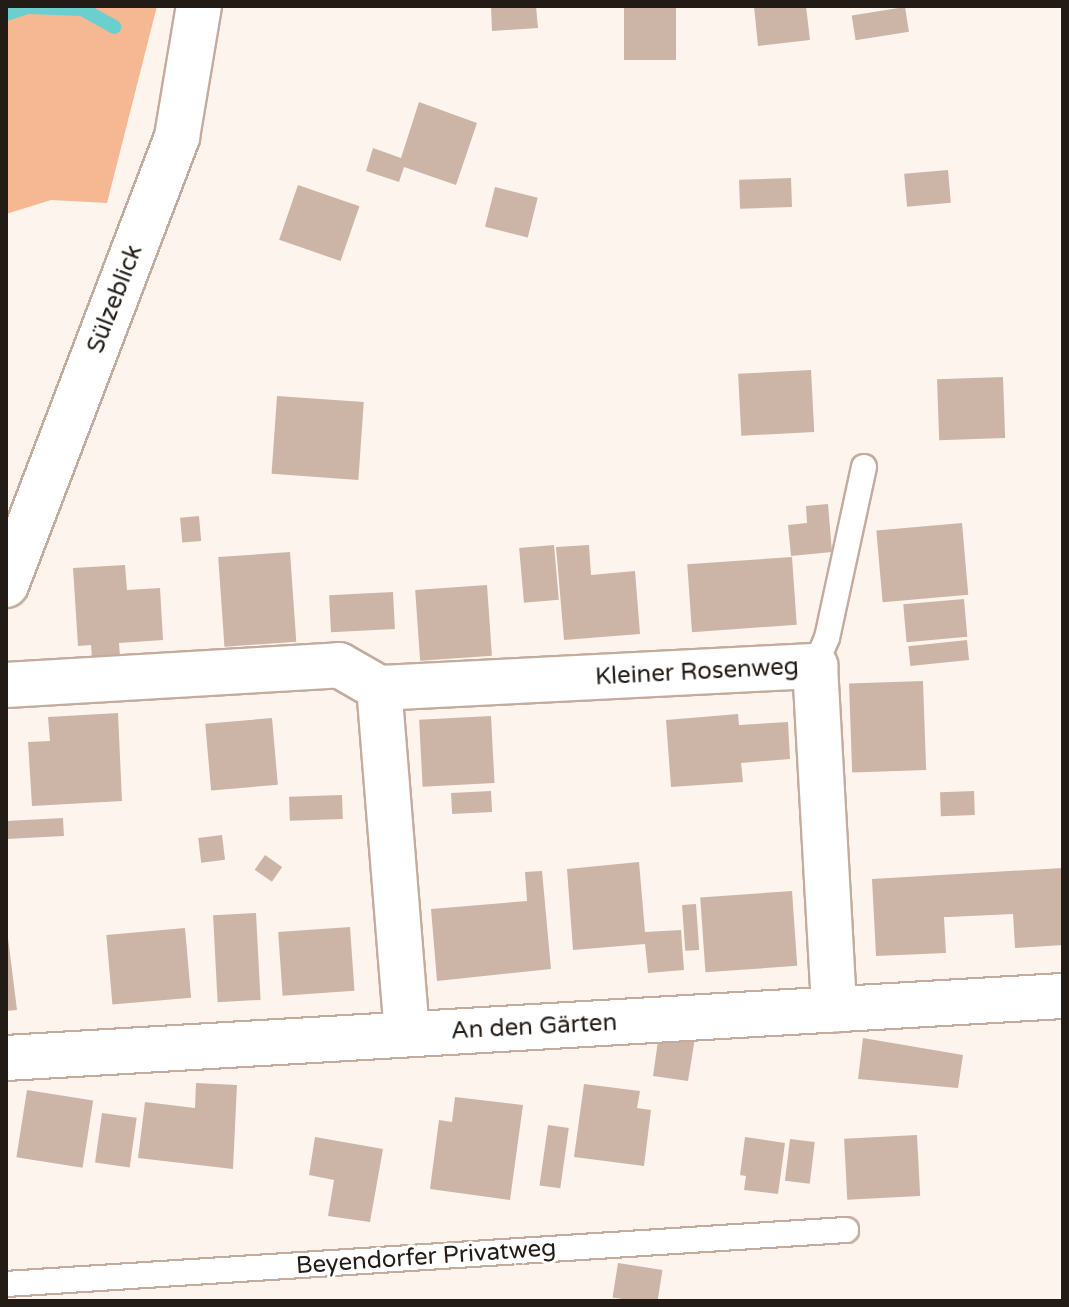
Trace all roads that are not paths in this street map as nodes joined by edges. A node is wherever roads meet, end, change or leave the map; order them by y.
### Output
1 (199, 6) edge
2 (864, 467) dead end
3 (6, 585) edge
4 (815, 666) junction
5 (6, 685) edge
6 (379, 688) junction
7 (1063, 996) edge
8 (834, 1009) junction
9 (407, 1034) junction
10 (6, 1058) edge
11 (846, 1230) dead end
12 (6, 1284) edge

1 - 3 street, Sülzeblick
2 - 4 lane
4 - 6 street, Kleiner Rosenweg
4 - 8 street, Kleiner Rosenweg
5 - 6 street
6 - 9 street
7 - 8 street, An den Gärten
8 - 9 street, An den Gärten
9 - 10 street, An den Gärten
11 - 12 lane, Beyendorfer Privatweg

